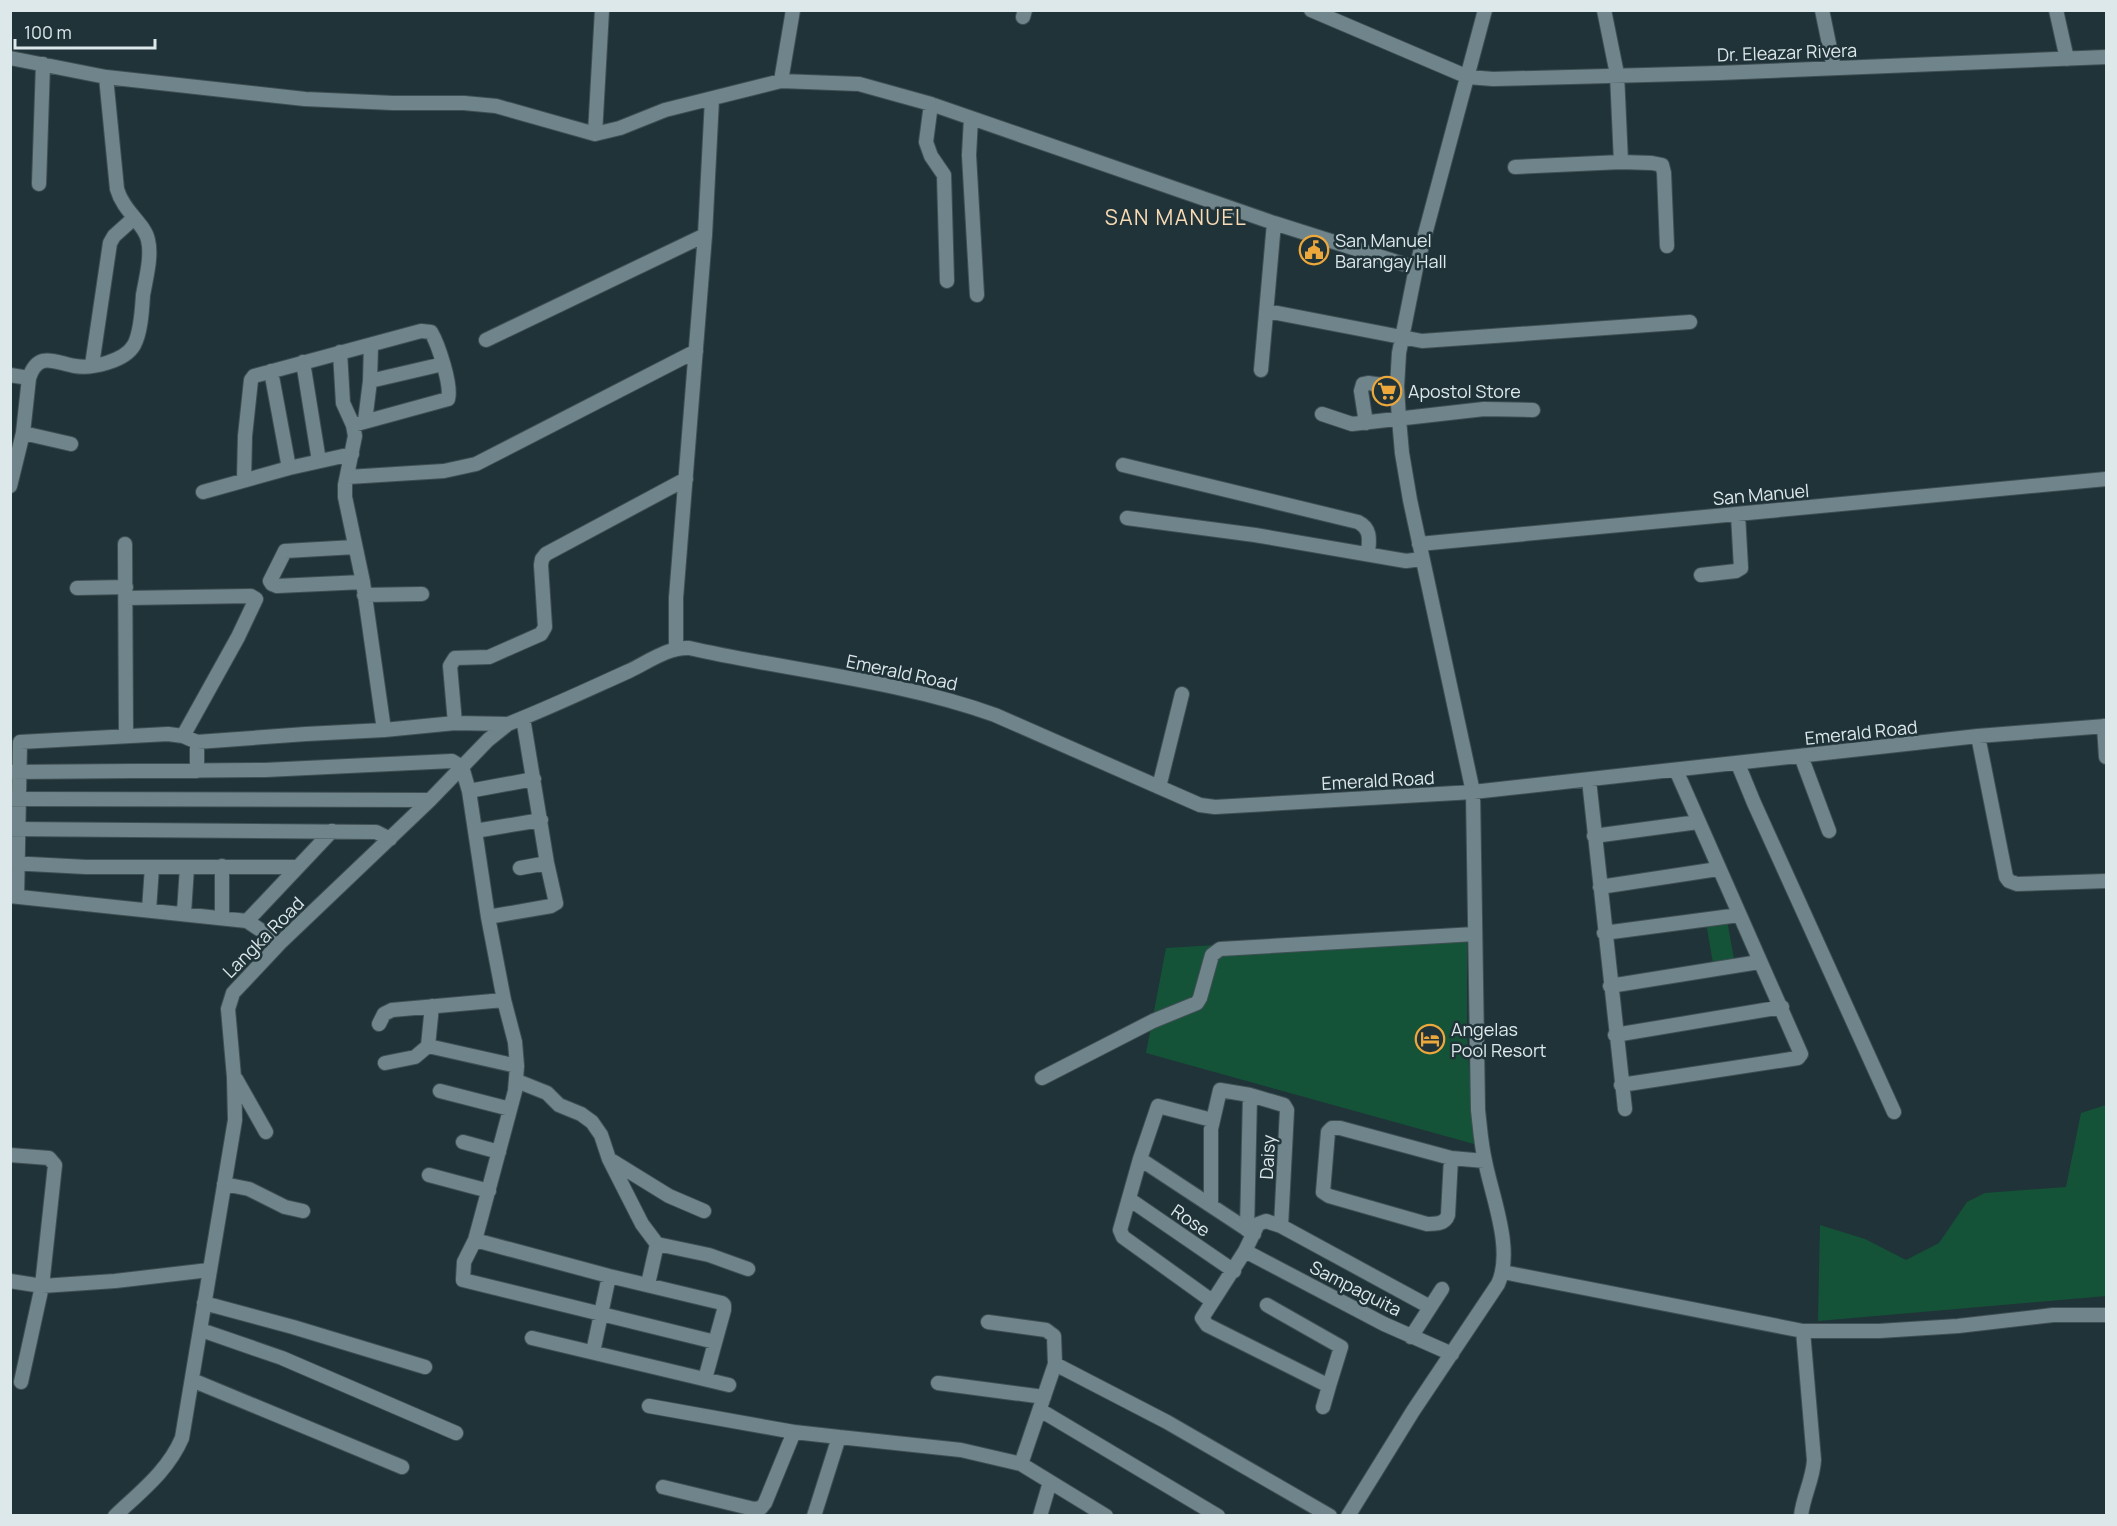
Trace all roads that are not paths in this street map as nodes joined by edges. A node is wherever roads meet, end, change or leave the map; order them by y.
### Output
1 (602, 10) edge
2 (793, 10) edge
3 (1311, 10) edge
4 (1485, 10) edge
5 (1604, 10) edge
6 (1822, 10) edge
7 (2056, 10) edge
8 (1336, 15) edge
9 (2106, 57) edge
10 (10, 58) edge
11 (2067, 58) junction
12 (44, 64) junction
13 (1834, 68) junction
14 (1617, 74) junction
15 (106, 76) junction
16 (1468, 77) junction
17 (781, 81) junction
18 (711, 99) junction
19 (931, 104) junction
20 (971, 118) junction
21 (595, 134) junction
22 (1621, 162) junction
23 (1515, 166) dead end
24 (39, 184) dead end
25 (134, 218) junction
26 (1274, 223) junction
27 (705, 235) junction
28 (1667, 246) dead end
29 (1416, 268) junction
30 (946, 281) dead end
31 (976, 295) dead end
32 (1266, 311) junction
33 (1690, 321) dead end
34 (1402, 338) junction
35 (486, 340) dead end
36 (371, 345) junction
37 (696, 351) junction
38 (340, 352) junction
39 (303, 362) junction
40 (443, 364) junction
41 (92, 365) junction
42 (1261, 370) dead end
43 (271, 371) junction
44 (10, 375) edge
45 (29, 378) junction
46 (370, 381) junction
47 (1397, 387) junction
48 (1533, 410) dead end
49 (1322, 414) dead end
50 (1399, 419) junction
51 (359, 423) junction
52 (1365, 423) junction
53 (23, 433) junction
54 (71, 444) dead end
55 (352, 454) junction
56 (319, 461) junction
57 (1123, 465) dead end
58 (289, 468) junction
59 (348, 477) junction
60 (686, 479) junction
61 (2106, 479) edge
62 (244, 480) junction
63 (10, 486) edge
64 (202, 492) dead end
65 (1738, 514) junction
66 (1127, 518) dead end
67 (125, 544) dead end
68 (1419, 544) junction
69 (355, 547) junction
70 (1368, 554) junction
71 (1422, 559) junction
72 (1701, 575) dead end
73 (77, 588) dead end
74 (364, 589) junction
75 (126, 592) junction
76 (422, 594) dead end
77 (676, 648) junction
78 (1182, 694) dead end
79 (523, 718) junction
80 (455, 723) junction
81 (508, 724) junction
82 (2105, 726) edge
83 (384, 730) junction
84 (126, 736) junction
85 (183, 736) junction
86 (1978, 736) junction
87 (15, 742) edge
88 (197, 742) junction
89 (1801, 756) junction
90 (2106, 757) edge
91 (1738, 764) junction
92 (462, 766) junction
93 (1676, 770) junction
94 (197, 771) junction
95 (15, 772) edge
96 (534, 779) junction
97 (1589, 780) junction
98 (1159, 787) junction
99 (468, 791) junction
100 (1473, 792) junction
101 (14, 799) edge
102 (430, 800) junction
103 (541, 820) junction
104 (1698, 822) junction
105 (14, 829) edge
106 (332, 831) junction
107 (475, 831) junction
108 (1829, 831) dead end
109 (1594, 836) junction
110 (390, 839) junction
111 (14, 863) edge
112 (547, 863) junction
113 (222, 866) junction
114 (152, 867) junction
115 (187, 867) junction
116 (296, 867) junction
117 (520, 868) dead end
118 (1718, 869) junction
119 (2106, 881) edge
120 (1600, 887) junction
121 (14, 897) edge
122 (149, 910) junction
123 (184, 913) junction
124 (1739, 915) junction
125 (222, 917) junction
126 (489, 917) junction
127 (247, 921) junction
128 (1604, 933) junction
129 (1474, 934) junction
130 (280, 942) junction
131 (1759, 962) junction
132 (1610, 986) junction
133 (504, 1000) junction
134 (432, 1006) junction
135 (1782, 1008) junction
136 (379, 1024) dead end
137 (1615, 1035) junction
138 (428, 1046) junction
139 (385, 1063) dead end
140 (517, 1065) junction
141 (234, 1077) junction
142 (1042, 1078) dead end
143 (517, 1081) junction
144 (1621, 1085) junction
145 (440, 1091) dead end
146 (1250, 1095) junction
147 (510, 1109) junction
148 (1625, 1110) dead end
149 (1894, 1112) dead end
150 (1212, 1120) junction
151 (266, 1132) dead end
152 (463, 1142) dead end
153 (499, 1152) junction
154 (10, 1155) edge
155 (1451, 1158) junction
156 (609, 1159) junction
157 (1140, 1159) junction
158 (1485, 1161) junction
159 (429, 1175) dead end
160 (224, 1184) junction
161 (489, 1191) junction
162 (1129, 1199) junction
163 (1211, 1206) junction
164 (303, 1211) dead end
165 (704, 1211) dead end
166 (1281, 1226) junction
167 (1250, 1232) junction
168 (475, 1240) junction
169 (657, 1244) junction
170 (1245, 1251) junction
171 (748, 1269) dead end
172 (209, 1270) junction
173 (1234, 1271) junction
174 (1503, 1272) junction
175 (609, 1276) junction
176 (10, 1281) edge
177 (648, 1284) junction
178 (42, 1286) junction
179 (1442, 1289) dead end
180 (1212, 1301) junction
181 (204, 1302) junction
182 (1267, 1305) dead end
183 (1430, 1307) junction
184 (602, 1313) junction
185 (2106, 1315) edge
186 (988, 1322) dead end
187 (201, 1330) junction
188 (1803, 1331) junction
189 (1411, 1337) junction
190 (532, 1338) dead end
191 (715, 1342) junction
192 (593, 1352) junction
193 (1452, 1354) junction
194 (1055, 1364) junction
195 (425, 1367) dead end
196 (705, 1379) junction
197 (192, 1380) junction
198 (21, 1382) dead end
199 (938, 1383) dead end
200 (729, 1384) dead end
201 (1329, 1386) junction
202 (1042, 1403) junction
203 (649, 1406) dead end
204 (1323, 1407) dead end
205 (794, 1432) junction
206 (456, 1433) dead end
207 (839, 1437) junction
208 (1021, 1464) junction
209 (402, 1467) dead end
210 (1050, 1482) junction
211 (663, 1488) dead end
212 (718, 1502) junction
213 (115, 1515) edge
214 (713, 1515) edge
215 (814, 1515) edge
216 (1040, 1515) edge
217 (1106, 1515) edge
218 (1218, 1515) edge
219 (1330, 1515) edge
220 (1348, 1515) edge
221 (1801, 1515) edge

1 - 21 street
2 - 17 street
3 - 8 street, Dr. Eleazar Rivera
4 - 16 street
5 - 14 street
6 - 13 street
7 - 11 street
8 - 16 street, Dr. Eleazar Rivera
9 - 11 street, Dr. Eleazar Rivera
10 - 12 street
11 - 13 street, Dr. Eleazar Rivera
12 - 15 street
12 - 24 street
13 - 14 street, Dr. Eleazar Rivera
14 - 16 street, Dr. Eleazar Rivera
14 - 22 street
15 - 21 street
15 - 25 street
16 - 29 street
17 - 18 street
17 - 19 street
18 - 21 street
18 - 27 street
19 - 20 street
19 - 30 street
20 - 26 street
20 - 31 street
22 - 23 street
22 - 28 street
25 - 41 street
25 - 41 street
26 - 29 street
26 - 32 street
27 - 35 street
27 - 37 street
29 - 34 street
32 - 34 street
32 - 42 street
33 - 34 street
34 - 47 street
36 - 38 street
36 - 40 street
36 - 46 street
37 - 59 street
37 - 60 street
38 - 39 street
38 - 51 street
39 - 43 street
39 - 56 street
40 - 46 street
40 - 51 street
41 - 45 street
43 - 58 street
43 - 62 street
44 - 45 street
45 - 53 street
46 - 51 street
47 - 50 street
47 - 52 street
48 - 50 street
49 - 52 street
50 - 52 street
50 - 68 street
51 - 55 street
53 - 54 street
53 - 63 street
55 - 56 street
55 - 59 street
56 - 58 street
57 - 70 street
58 - 62 street
59 - 69 street
60 - 77 street
60 - 80 street
61 - 65 street, San Manuel
62 - 64 street
65 - 68 street, San Manuel
65 - 72 street
66 - 70 street
67 - 75 street
68 - 71 street
69 - 74 street
69 - 74 street
70 - 71 street
71 - 100 street
73 - 75 street
74 - 76 street
74 - 83 street
75 - 84 street
75 - 85 street
77 - 79 street, Langka Road
77 - 98 street, Emerald Road
78 - 98 street
79 - 81 street, Langka Road
79 - 96 street
80 - 81 street
80 - 83 street
81 - 92 street, Langka Road
82 - 86 street, Emerald Road
82 - 90 street
83 - 88 street
84 - 85 street
84 - 87 street
85 - 88 street
86 - 89 street, Emerald Road
86 - 119 street
87 - 95 street
88 - 94 street
89 - 91 street, Emerald Road
89 - 108 street
91 - 93 street, Emerald Road
91 - 149 street
92 - 94 street
92 - 99 street
92 - 102 street, Langka Road
93 - 97 street, Emerald Road
93 - 104 street
94 - 95 street
95 - 101 street
96 - 99 street
96 - 103 street
97 - 100 street, Emerald Road
97 - 109 street
98 - 100 street, Emerald Road
99 - 107 street
100 - 129 street
101 - 102 street
101 - 105 street
102 - 110 street, Langka Road
103 - 107 street
103 - 112 street
104 - 109 street
104 - 118 street
105 - 106 street
105 - 111 street
106 - 110 street
106 - 116 street
107 - 126 street
109 - 120 street
110 - 130 street, Langka Road
111 - 114 street
111 - 121 street
112 - 117 street
112 - 126 street
113 - 115 street
113 - 116 street
113 - 125 street
114 - 115 street
114 - 122 street
115 - 123 street
116 - 127 street
118 - 120 street
118 - 124 street
120 - 128 street
121 - 122 street
122 - 123 street
123 - 125 street
124 - 128 street
124 - 131 street
125 - 127 street
126 - 133 street
127 - 130 street
128 - 132 street
129 - 142 street
129 - 158 street
130 - 141 street, Langka Road
131 - 132 street
131 - 135 street
132 - 137 street
133 - 134 street
133 - 140 street
134 - 136 street
134 - 138 street
135 - 137 street
135 - 144 street
137 - 144 street
138 - 139 street
138 - 140 street
140 - 143 street
141 - 151 street
141 - 160 street, Langka Road
143 - 147 street
143 - 156 street
144 - 148 street
145 - 147 street
146 - 150 street, Daisy
146 - 166 street, Daisy
146 - 167 street
147 - 153 street
150 - 157 street
150 - 163 street, Daisy
152 - 153 street
153 - 161 street
154 - 178 street
155 - 155 street
155 - 158 street
156 - 165 street
156 - 169 street
157 - 162 street
157 - 163 street
158 - 174 street
159 - 161 street
160 - 164 street
160 - 172 street, Langka Road
161 - 168 street
162 - 173 street, Rose
162 - 180 street
163 - 167 street
166 - 167 street
166 - 183 street
167 - 170 street
168 - 175 street
168 - 184 street
169 - 171 street
169 - 177 street
170 - 173 street
170 - 189 street, Sampaguita
172 - 178 street
172 - 181 street, Langka Road
173 - 180 street
174 - 188 street
174 - 193 street
175 - 177 street
175 - 184 street
176 - 178 street
177 - 191 street
178 - 198 street
179 - 183 street
180 - 201 street
181 - 187 street, Langka Road
181 - 195 street
182 - 201 street
183 - 189 street
184 - 191 street
184 - 192 street
185 - 188 street
186 - 194 street
187 - 197 street, Langka Road
187 - 206 street
188 - 221 street
189 - 193 street, Sampaguita
190 - 192 street
191 - 196 street
192 - 196 street
193 - 220 street
194 - 202 street
194 - 219 street
196 - 200 street
197 - 209 street
197 - 213 street, Langka Road
199 - 202 street
201 - 204 street
202 - 208 street
202 - 218 street
203 - 205 street
205 - 207 street
205 - 212 street
207 - 208 street
207 - 215 street
208 - 210 street
210 - 216 street
210 - 217 street
211 - 212 street
212 - 214 street

